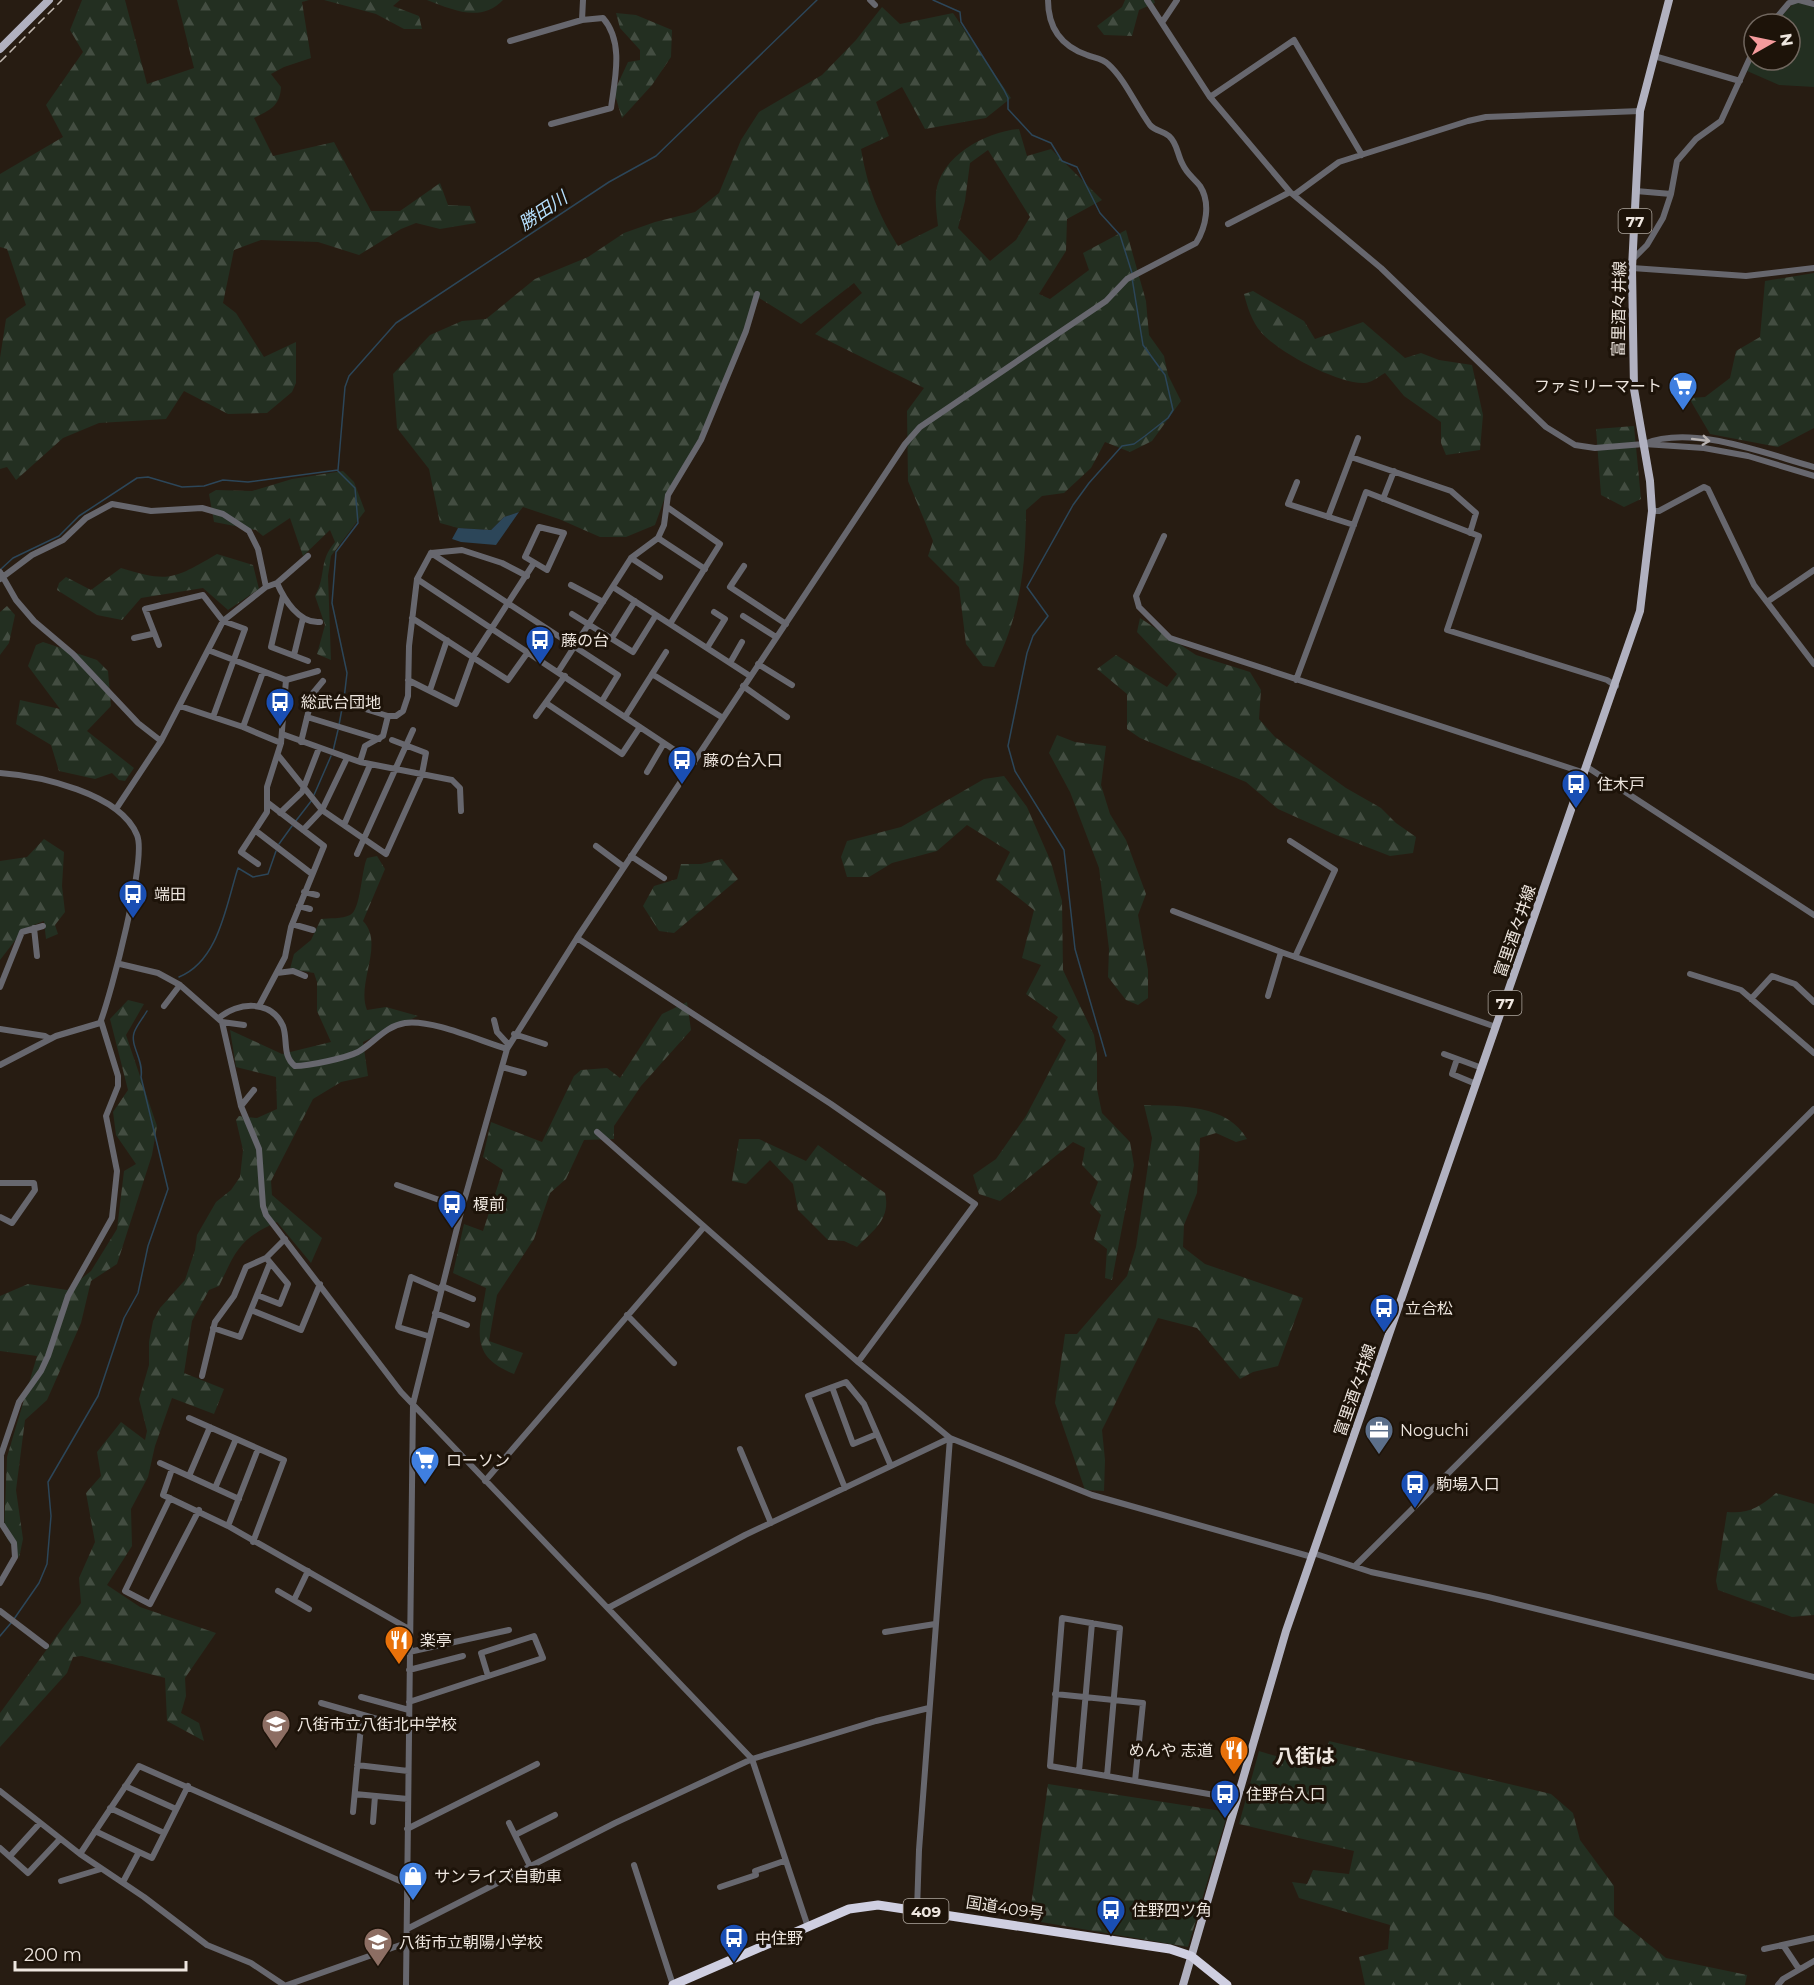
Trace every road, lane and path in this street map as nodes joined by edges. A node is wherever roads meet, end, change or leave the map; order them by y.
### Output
1 (49, 0) edge
2 (583, 0) edge
3 (1048, 0) edge
4 (1147, 0) edge
5 (1177, 0) edge
6 (1669, 0) edge
7 (1799, 0) edge
8 (1814, 4) edge
9 (1781, 12) edge
10 (582, 20) junction
11 (1163, 21) junction
12 (510, 41) dead end
13 (0, 49) edge
14 (1653, 56) junction
15 (1744, 72) edge
16 (1740, 81) junction
17 (1210, 97) junction
18 (1640, 111) junction
19 (551, 124) dead end
20 (1362, 154) junction
21 (1636, 191) junction
22 (1292, 193) junction
23 (1671, 194) junction
24 (1228, 224) dead end
25 (1632, 264) junction
26 (1814, 268) edge
27 (757, 294) dead end
28 (1358, 438) dead end
29 (1644, 444) junction
30 (1351, 458) junction
31 (1814, 467) edge
32 (1394, 471) junction
33 (1814, 476) edge
34 (1297, 482) dead end
35 (1383, 499) junction
36 (666, 507) junction
37 (1652, 511) junction
38 (1328, 517) junction
39 (1354, 525) junction
40 (1470, 533) junction
41 (1164, 536) dead end
42 (658, 538) junction
43 (431, 554) junction
44 (308, 556) dead end
45 (631, 558) junction
46 (534, 563) junction
47 (744, 566) dead end
48 (705, 568) junction
49 (1814, 570) edge
50 (0, 572) edge
51 (527, 576) junction
52 (660, 577) dead end
53 (2, 579) edge
54 (417, 579) junction
55 (277, 583) junction
56 (572, 585) dead end
57 (613, 586) junction
58 (266, 587) junction
59 (283, 596) junction
60 (635, 601) junction
61 (603, 602) junction
62 (1767, 602) junction
63 (508, 604) junction
64 (714, 612) dead end
65 (572, 614) dead end
66 (656, 615) junction
67 (743, 616) dead end
68 (303, 618) junction
69 (412, 618) junction
70 (223, 621) junction
71 (320, 622) dead end
72 (590, 624) junction
73 (670, 624) junction
74 (786, 624) junction
75 (492, 628) junction
76 (152, 634) junction
77 (776, 637) junction
78 (134, 638) dead end
79 (612, 639) junction
80 (447, 640) junction
81 (742, 642) dead end
82 (159, 645) dead end
83 (576, 646) junction
84 (707, 648) junction
85 (208, 650) junction
86 (528, 652) junction
87 (666, 652) dead end
88 (294, 655) junction
89 (473, 657) junction
90 (234, 661) junction
91 (308, 661) dead end
92 (729, 663) junction
93 (758, 664) junction
94 (1814, 664) edge
95 (318, 671) dead end
96 (263, 672) junction
97 (558, 672) junction
98 (652, 674) junction
99 (565, 676) junction
100 (750, 676) junction
101 (286, 680) junction
102 (408, 680) junction
103 (1296, 680) junction
104 (323, 681) dead end
105 (792, 685) dead end
106 (743, 686) junction
107 (1616, 686) junction
108 (430, 690) junction
109 (313, 693) junction
110 (602, 701) junction
111 (546, 703) junction
112 (180, 706) junction
113 (387, 716) junction
114 (536, 716) dead end
115 (213, 717) junction
116 (307, 717) junction
117 (625, 717) junction
118 (787, 717) dead end
119 (723, 718) junction
120 (243, 727) junction
121 (640, 728) junction
122 (413, 730) dead end
123 (282, 734) junction
124 (378, 739) junction
125 (392, 740) dead end
126 (161, 741) junction
127 (301, 742) junction
128 (281, 743) junction
129 (664, 743) junction
130 (405, 745) junction
131 (319, 748) junction
132 (278, 755) junction
133 (347, 758) junction
134 (360, 762) junction
135 (694, 763) junction
136 (370, 765) junction
137 (394, 769) junction
138 (1586, 770) junction
139 (647, 772) dead end
140 (0, 773) edge
141 (422, 774) junction
142 (304, 788) junction
143 (268, 803) junction
144 (116, 809) junction
145 (321, 810) junction
146 (461, 811) dead end
147 (280, 813) junction
148 (344, 825) junction
149 (303, 830) junction
150 (256, 831) junction
151 (364, 840) junction
152 (1290, 841) dead end
153 (596, 846) dead end
154 (357, 854) dead end
155 (631, 856) junction
156 (258, 864) dead end
157 (624, 867) junction
158 (312, 874) junction
159 (664, 878) dead end
160 (304, 892) junction
161 (317, 895) dead end
162 (299, 906) junction
163 (310, 909) dead end
164 (1173, 911) dead end
165 (1814, 915) edge
166 (292, 924) junction
167 (43, 926) dead end
168 (34, 928) junction
169 (313, 930) dead end
170 (577, 938) junction
171 (1281, 952) junction
172 (38, 956) dead end
173 (1295, 957) junction
174 (120, 964) junction
175 (277, 973) junction
176 (1690, 974) dead end
177 (305, 976) dead end
178 (180, 985) junction
179 (0, 987) edge
180 (1268, 996) dead end
181 (1750, 999) junction
182 (1814, 1002) edge
183 (164, 1006) dead end
184 (259, 1006) junction
185 (220, 1020) junction
186 (494, 1020) dead end
187 (101, 1021) junction
188 (244, 1025) dead end
189 (1496, 1027) junction
190 (0, 1029) edge
191 (514, 1034) junction
192 (53, 1037) junction
193 (545, 1044) dead end
194 (508, 1047) junction
195 (1814, 1053) edge
196 (1444, 1054) dead end
197 (1457, 1059) junction
198 (0, 1065) edge
199 (502, 1067) junction
200 (1482, 1068) junction
201 (524, 1073) dead end
202 (1476, 1084) junction
203 (254, 1090) dead end
204 (241, 1106) junction
205 (1814, 1109) edge
206 (597, 1132) dead end
207 (0, 1183) edge
208 (397, 1185) dead end
209 (462, 1208) junction
210 (0, 1217) edge
211 (704, 1227) junction
212 (285, 1239) junction
213 (268, 1260) junction
214 (320, 1284) junction
215 (442, 1288) junction
216 (257, 1294) junction
217 (473, 1299) dead end
218 (251, 1310) junction
219 (435, 1313) junction
220 (627, 1316) junction
221 (467, 1325) dead end
222 (213, 1328) junction
223 (428, 1336) junction
224 (858, 1362) junction
225 (674, 1363) dead end
226 (202, 1376) dead end
227 (832, 1387) junction
228 (413, 1404) junction
229 (189, 1418) dead end
230 (210, 1427) junction
231 (877, 1434) junction
232 (950, 1438) junction
233 (236, 1439) junction
234 (258, 1449) junction
235 (740, 1449) dead end
236 (160, 1463) dead end
237 (891, 1466) junction
238 (172, 1469) junction
239 (189, 1476) junction
240 (485, 1481) junction
241 (215, 1488) junction
242 (845, 1488) junction
243 (1, 1498) edge
244 (170, 1498) junction
245 (239, 1498) junction
246 (199, 1510) junction
247 (771, 1523) junction
248 (228, 1526) junction
249 (253, 1542) junction
250 (1313, 1555) junction
251 (1356, 1565) junction
252 (308, 1571) junction
253 (0, 1583) edge
254 (278, 1591) dead end
255 (294, 1600) junction
256 (608, 1608) junction
257 (309, 1609) dead end
258 (0, 1611) edge
259 (1092, 1623) junction
260 (935, 1624) junction
261 (409, 1629) junction
262 (509, 1630) dead end
263 (885, 1632) dead end
264 (46, 1646) dead end
265 (409, 1652) junction
266 (463, 1656) dead end
267 (409, 1670) junction
268 (488, 1676) junction
269 (1814, 1677) edge
270 (1055, 1694) junction
271 (361, 1697) dead end
272 (1085, 1697) junction
273 (1114, 1699) junction
274 (409, 1702) junction
275 (321, 1703) dead end
276 (929, 1708) junction
277 (409, 1710) junction
278 (362, 1715) junction
279 (409, 1728) junction
280 (752, 1759) junction
281 (537, 1764) dead end
282 (357, 1765) junction
283 (408, 1771) junction
284 (1079, 1771) junction
285 (1107, 1776) junction
286 (1135, 1781) junction
287 (125, 1786) junction
288 (188, 1786) junction
289 (0, 1791) edge
290 (355, 1794) junction
291 (375, 1796) junction
292 (408, 1799) junction
293 (1237, 1799) junction
294 (110, 1808) junction
295 (176, 1809) junction
296 (353, 1812) dead end
297 (555, 1815) dead end
298 (373, 1822) dead end
299 (40, 1823) junction
300 (508, 1823) dead end
301 (407, 1829) junction
302 (95, 1831) junction
303 (164, 1833) junction
304 (515, 1835) junction
305 (60, 1839) junction
306 (0, 1848) edge
307 (139, 1852) junction
308 (80, 1854) junction
309 (10, 1856) junction
310 (784, 1861) junction
311 (634, 1865) dead end
312 (530, 1866) junction
313 (101, 1869) junction
314 (61, 1881) dead end
315 (123, 1882) junction
316 (407, 1884) junction
317 (720, 1887) dead end
318 (917, 1910) junction
319 (808, 1927) junction
320 (407, 1929) junction
321 (1814, 1938) edge
322 (406, 1943) junction
323 (1783, 1945) junction
324 (1764, 1949) dead end
325 (1191, 1956) junction
326 (1814, 1961) edge
327 (1799, 1969) junction
328 (286, 1985) edge
329 (406, 1985) edge
330 (675, 1985) edge
331 (1184, 1985) edge
332 (1227, 1985) edge
333 (1778, 1985) edge

1 - 13 main road
2 - 10 street
3 - 74 street
4 - 11 street
5 - 11 street
6 - 14 main road, 富里酒々井線 / 77
7 - 8 street
7 - 9 street
10 - 12 street
10 - 19 street
11 - 17 street
14 - 16 street
14 - 18 main road, 富里酒々井線 / 77
15 - 16 street
16 - 23 street
17 - 20 street
17 - 22 street
18 - 20 street
18 - 21 main road, 富里酒々井線 / 77
20 - 22 street
21 - 23 street
21 - 25 main road, 富里酒々井線 / 77
22 - 24 street
22 - 29 street
23 - 25 street
25 - 26 street
25 - 29 main road, 富里酒々井線 / 77
27 - 36 street
28 - 30 street
29 -> 31 street
29 - 33 street
29 - 37 main road, 富里酒々井線 / 77
30 - 32 street
30 - 38 street
32 - 35 street
32 - 40 street
34 - 38 street
35 - 39 street
35 - 40 street
36 - 42 street
36 - 48 street
37 - 62 street
37 - 107 main road, 富里酒々井線 / 77
38 - 39 street
39 - 103 street
40 - 107 street
41 - 103 street
42 - 45 street
42 - 48 street
43 - 51 street
43 - 54 street
43 - 63 street
44 - 55 street
45 - 52 street
45 - 57 street
46 - 46 street
46 - 51 street
47 - 74 street
48 - 73 street
49 - 62 street
50 - 53 street
51 - 63 street
53 - 58 street
53 - 126 street
54 - 69 street
54 - 75 street
55 - 58 street
55 - 59 street
56 - 61 street
57 - 60 street
57 - 61 street
58 - 70 street
59 - 68 street
59 - 88 street
60 - 66 street
60 - 79 street
61 - 72 street
62 - 94 street
63 - 75 street
63 - 83 street
64 - 84 street
65 - 72 street
66 - 73 street
66 - 79 street
67 - 77 street
68 - 71 street
68 - 88 street
69 - 80 street
69 - 102 street
70 - 76 street
70 - 85 street
70 - 90 street
72 - 79 street
72 - 83 street
73 - 84 street
74 - 77 street
75 - 86 street
75 - 89 street
76 - 78 street
76 - 82 street
77 - 93 street
80 - 89 street
80 - 108 street
81 - 92 street
83 - 97 street
83 - 110 street
84 - 92 street
85 - 90 street
85 - 112 street
86 - 89 street
86 - 97 street
87 - 98 street
88 - 91 street
89 - 108 street
90 - 96 street
90 - 115 street
92 - 100 street
93 - 100 street
93 - 105 street
95 - 101 street
96 - 101 street
96 - 120 street
97 - 99 street
98 - 117 street
98 - 119 street
99 - 110 street
99 - 111 street
100 - 106 street
101 - 123 street
102 - 108 street
102 - 113 street
103 - 138 street
104 - 109 street
106 - 118 street
106 - 119 street
107 - 138 main road, 富里酒々井線 / 77
109 - 113 street
109 - 116 street
110 - 117 street
111 - 114 street
111 - 121 street
112 - 115 street
112 - 126 street
113 - 124 street
115 - 120 street
116 - 124 street
116 - 127 street
117 - 121 street
119 - 135 street
120 - 128 street
121 - 129 street
122 - 130 street
123 - 127 street
123 - 128 street
124 - 134 street
125 - 130 street
126 - 144 street
127 - 131 street
128 - 132 street
129 - 135 street
129 - 139 street
130 - 137 street
130 - 141 street
131 - 133 street
131 - 142 street
132 - 142 street
132 - 143 street
133 - 134 street
133 - 145 street
134 - 136 street
135 - 155 street
136 - 137 street
136 - 148 street
137 - 141 street
137 - 151 street
138 - 165 street
138 - 189 main road, 富里酒々井線 / 77
140 - 144 street
141 - 146 street
141 - 151 street
142 - 145 street
142 - 147 street
143 - 147 street
143 - 150 street
144 - 174 street
145 - 148 street
145 - 149 street
147 - 149 street
148 - 151 street
149 - 158 street
150 - 156 street
150 - 158 street
151 - 154 street
152 - 173 street
153 - 157 street
155 - 157 street
155 - 159 street
157 - 170 street
158 - 160 street
160 - 161 street
160 - 162 street
162 - 163 street
162 - 166 street
164 - 171 street
166 - 169 street
166 - 175 street
167 - 168 street
168 - 172 street
168 - 179 street
170 - 191 street
170 - 224 street
171 - 173 street
171 - 180 street
173 - 189 street
174 - 178 street
174 - 187 street
175 - 177 street
175 - 184 street
176 - 181 street
178 - 183 street
178 - 185 street
181 - 182 street
181 - 195 street
184 - 185 street
184 - 194 street
185 - 188 street
185 - 204 street
186 - 194 street
187 - 192 street
187 - 243 street
189 - 200 main road, 富里酒々井線 / 77
190 - 192 street
191 - 193 street
191 - 194 street
192 - 198 street
194 - 199 street
196 - 197 street
197 - 200 street
197 - 202 street
199 - 201 street
199 - 209 street
200 - 202 main road, 富里酒々井線 / 77
202 - 250 main road, 富里酒々井線 / 77
203 - 204 street
204 - 212 street
205 - 251 street
206 - 211 street
207 - 210 street
208 - 209 street
209 - 215 street
211 - 220 street
211 - 224 street
212 - 213 street
212 - 214 street
213 - 216 street
213 - 216 street
213 - 222 street
214 - 218 street
214 - 228 street
215 - 217 street
215 - 219 street
215 - 223 street
216 - 218 street
218 - 222 street
219 - 221 street
219 - 223 street
220 - 225 street
220 - 240 street
222 - 226 street
223 - 228 street
224 - 232 street
227 - 231 street
227 - 231 street
227 - 242 street
228 - 240 street
228 - 261 street
229 - 230 street
230 - 233 street
230 - 239 street
231 - 237 street
232 - 237 street
232 - 250 street
232 - 260 street
233 - 234 street
233 - 241 street
234 - 245 street
234 - 249 street
235 - 247 street
236 - 238 street
237 - 242 street
238 - 239 street
238 - 244 street
239 - 241 street
240 - 256 street
241 - 245 street
242 - 247 street
243 - 253 street
244 - 246 street
244 - 246 street
245 - 248 street
246 - 248 street
247 - 256 street
248 - 249 street
249 - 252 street
250 - 251 street
250 - 293 main road, 富里酒々井線 / 77
251 - 269 street
252 - 255 street
252 - 261 street
254 - 255 street
255 - 257 street
256 - 280 street
258 - 264 street
259 - 270 street
259 - 272 street
259 - 273 street
260 - 263 street
260 - 276 street
261 - 265 street
262 - 265 street
265 - 267 street
266 - 267 street
267 - 274 street
268 - 268 street
268 - 274 street
270 - 272 street
270 - 284 street
271 - 277 street
272 - 273 street
272 - 284 street
273 - 285 street
273 - 286 street
274 - 277 street
275 - 278 street
276 - 280 street
276 - 318 street
277 - 279 street
278 - 279 street
278 - 282 street
279 - 283 street
280 - 310 street
280 - 312 street
281 - 301 street
282 - 283 street
282 - 290 street
283 - 292 street
284 - 285 street
285 - 286 street
286 - 293 street
287 - 288 street
287 - 294 street
287 - 295 street
288 - 295 street
288 - 316 street
289 - 299 street
290 - 291 street
290 - 296 street
291 - 292 street
291 - 298 street
292 - 301 street
293 - 325 main road, 富里酒々井線 / 77
294 - 302 street
294 - 303 street
295 - 303 street
297 - 304 street
299 - 305 street
299 - 309 street
300 - 304 street
301 - 316 street
302 - 307 street
302 - 308 street
303 - 307 street
304 - 312 street
305 - 308 street
305 - 309 street
306 - 309 street
307 - 315 street
308 - 313 street
310 - 317 street
310 - 319 street
311 - 330 street
312 - 320 street
313 - 314 street
313 - 315 street
315 - 328 street
316 - 320 street
318 - 319 highway, 国道409号 / 409
318 - 325 highway, 国道409号 / 409
319 - 330 highway, 国道409号 / 409
320 - 322 street
321 - 323 street
322 - 328 street
322 - 329 street
323 - 324 street
323 - 327 street
325 - 331 main road, 富里酒々井線 / 77
325 - 332 highway, 国道409号 / 409
326 - 327 street
327 - 333 street

